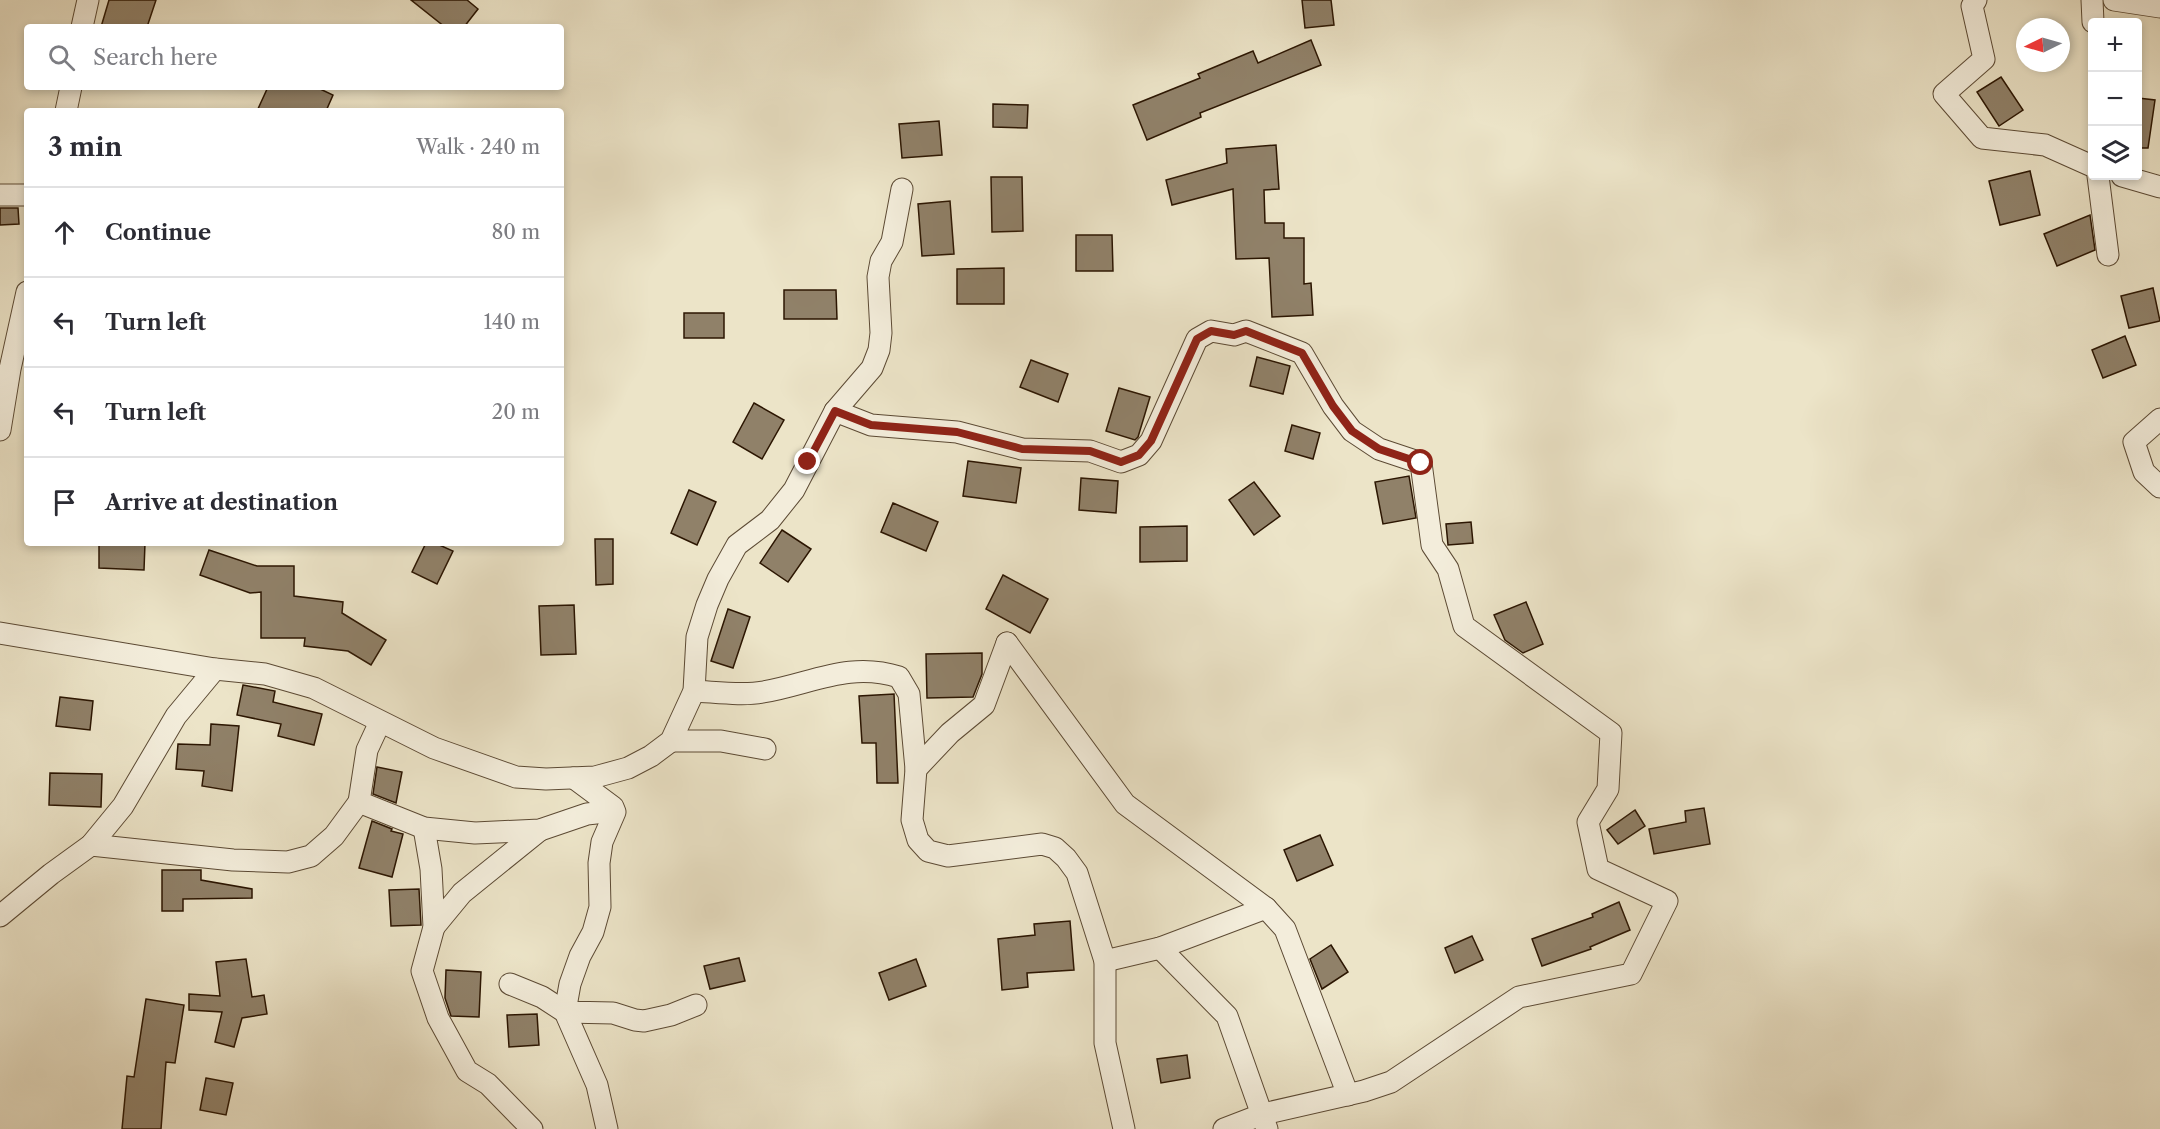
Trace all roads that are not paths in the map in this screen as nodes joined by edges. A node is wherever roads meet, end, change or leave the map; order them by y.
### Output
1 (88, 0) edge
2 (1976, 0) edge
3 (2092, 0) edge
4 (2114, 0) edge
5 (2160, 7) edge
6 (2093, 18) edge
7 (83, 24) edge
8 (70, 90) edge
9 (67, 108) edge
10 (2088, 164) edge
11 (2099, 180) edge
12 (2136, 180) edge
13 (2160, 187) edge
14 (902, 189) dead end
15 (0, 195) edge
16 (24, 195) edge
17 (2108, 255) dead end
18 (24, 306) edge
19 (835, 411) junction
20 (2160, 420) edge
21 (0, 430) edge
22 (2160, 487) edge
23 (0, 633) edge
24 (215, 669) junction
25 (694, 691) junction
26 (381, 722) junction
27 (671, 741) junction
28 (765, 749) dead end
29 (916, 769) junction
30 (574, 778) junction
31 (359, 802) junction
32 (614, 811) junction
33 (424, 828) junction
34 (540, 830) junction
35 (91, 845) junction
36 (1266, 908) junction
37 (0, 916) edge
38 (434, 927) junction
39 (1160, 948) junction
40 (1105, 961) junction
41 (510, 984) dead end
42 (696, 1005) dead end
43 (565, 1012) junction
44 (1348, 1095) junction
45 (1265, 1122) edge
46 (532, 1129) edge
47 (608, 1129) edge
48 (1124, 1129) edge
49 (1224, 1129) edge

1 - 7 street
2 - 10 street
3 - 6 street
4 - 5 street
8 - 9 street
11 - 17 street
12 - 13 street
14 - 19 street
15 - 16 street
18 - 21 street
19 - 25 street
19 - 44 street
20 - 22 street
23 - 24 street
24 - 26 street
24 - 35 street
25 - 27 street
25 - 29 street
26 - 30 street
26 - 31 street
27 - 28 street
27 - 30 street
29 - 36 street
29 - 40 street
30 - 32 street
31 - 33 street
31 - 35 street
32 - 34 street
32 - 43 street
33 - 34 street
33 - 38 street
34 - 38 street
35 - 37 street
36 - 39 street
36 - 44 street
38 - 46 street
39 - 40 street
39 - 45 street
40 - 48 street
41 - 43 street
42 - 43 street
43 - 47 street
44 - 45 street
45 - 49 street

